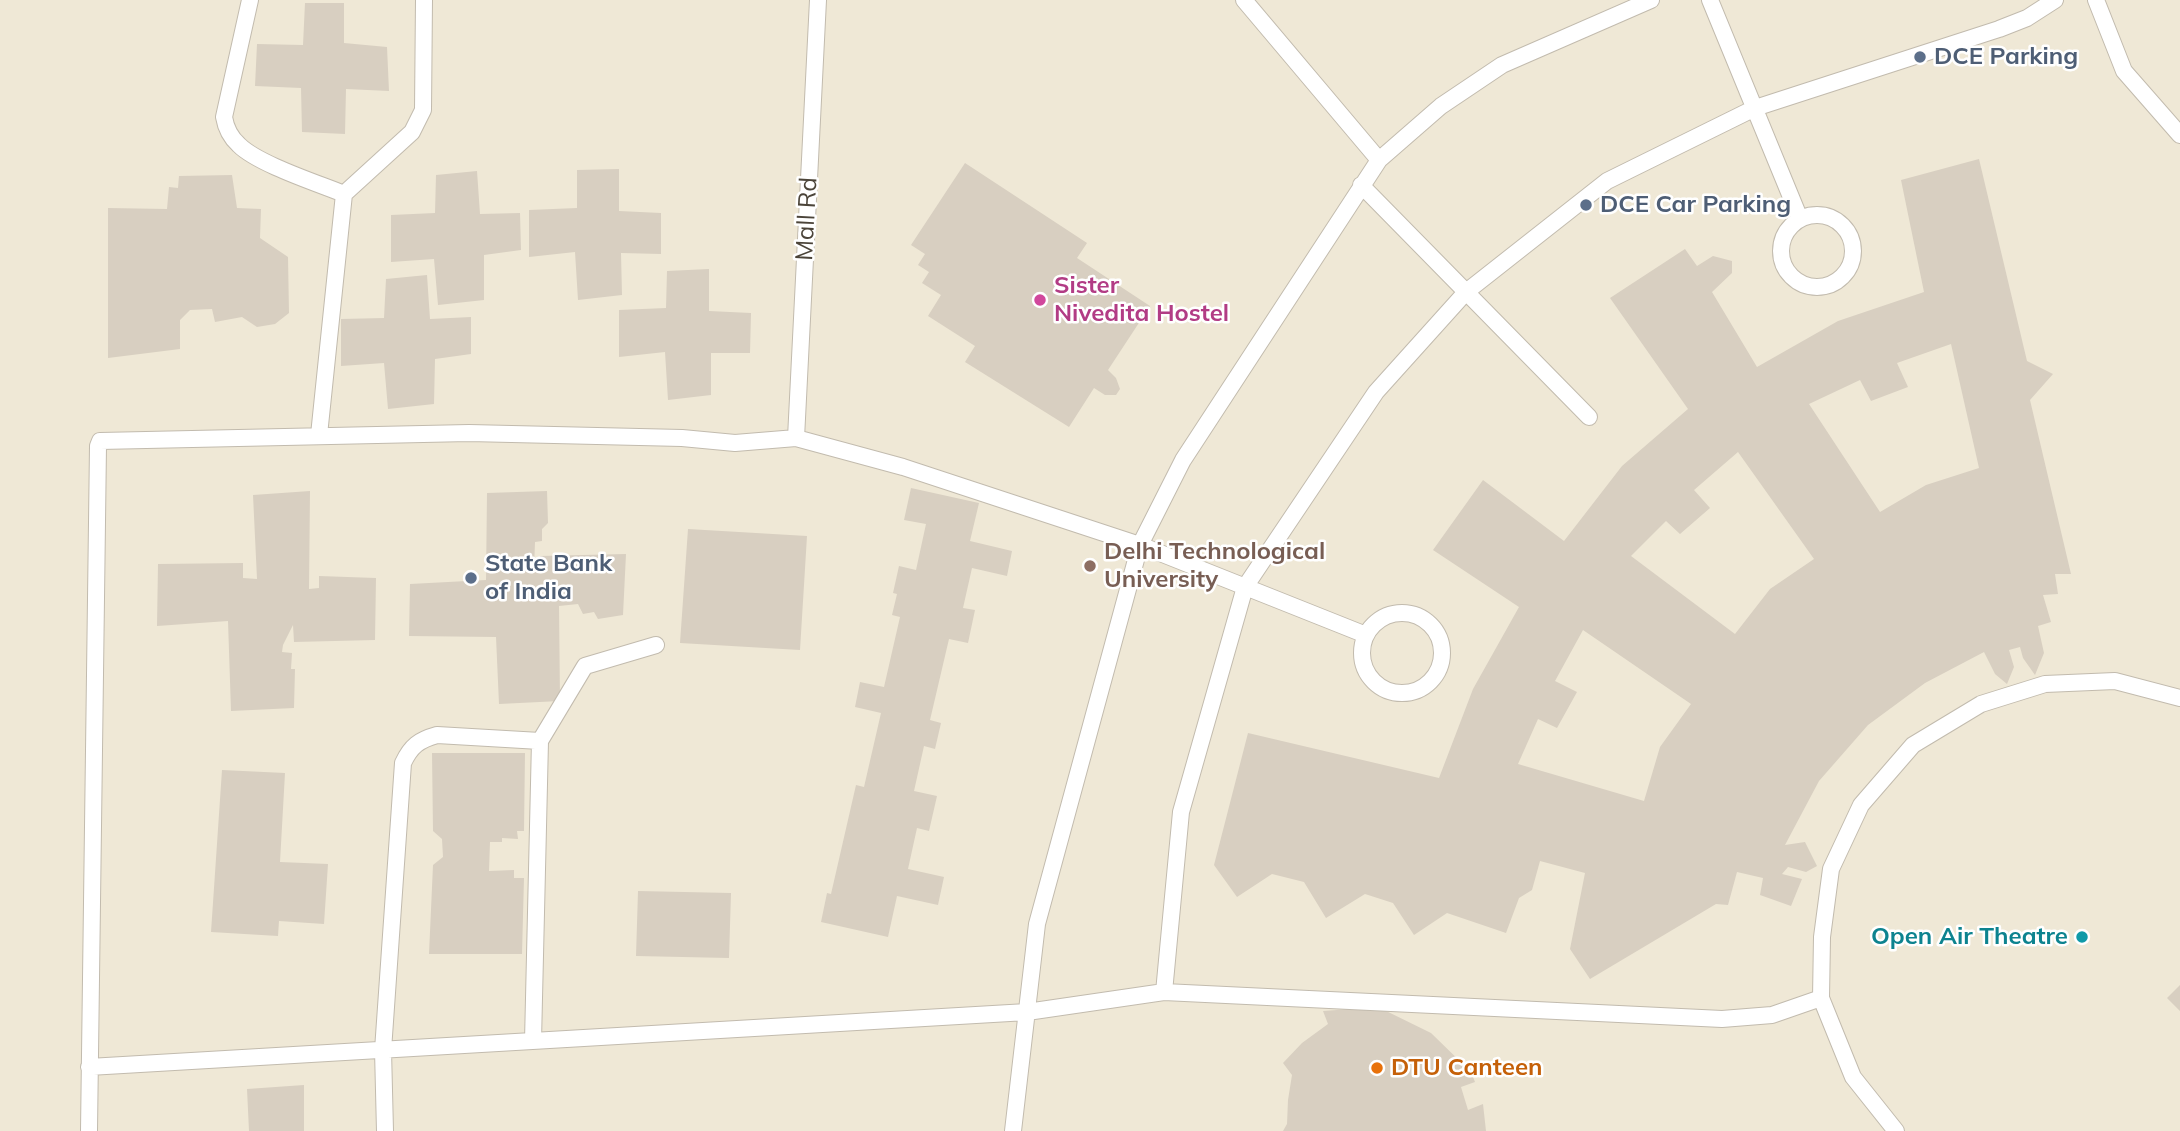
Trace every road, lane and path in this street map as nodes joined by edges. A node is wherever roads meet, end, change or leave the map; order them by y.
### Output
1 (250, 0) edge
2 (424, 0) edge
3 (818, 0) edge
4 (1244, 0) edge
5 (1651, 0) edge
6 (1710, 0) edge
7 (2055, 0) edge
8 (2096, 0) edge
9 (1755, 108) junction
10 (2180, 135) edge
11 (1379, 160) junction
12 (1361, 185) junction
13 (344, 194) junction
14 (1800, 219) junction
15 (1466, 292) junction
16 (1589, 416) dead end
17 (319, 435) junction
18 (796, 438) junction
19 (1140, 545) junction
20 (1245, 587) junction
21 (1366, 635) junction
22 (656, 645) dead end
23 (2180, 698) edge
24 (540, 741) junction
25 (1164, 992) junction
26 (1821, 998) junction
27 (1027, 1012) junction
28 (533, 1041) junction
29 (383, 1050) junction
30 (89, 1066) junction
31 (89, 1131) edge
32 (385, 1131) edge
33 (1013, 1131) edge
34 (1896, 1131) edge

1 - 13 lane
2 - 13 lane
3 - 18 lane, Mall Rd
4 - 11 lane
5 - 11 lane
6 - 9 lane
7 - 9 lane
8 - 10 lane
9 - 14 lane
9 - 15 lane
11 - 12 lane
12 - 15 lane
12 - 19 lane
13 - 17 lane
14 - 14 lane
15 - 16 lane
15 - 20 lane
17 - 18 lane
17 - 30 lane
18 - 19 lane
19 - 20 lane
19 - 27 lane
20 - 21 lane
20 - 25 lane
21 - 21 lane
22 - 24 lane
23 - 26 lane
24 - 28 lane
24 - 29 lane
25 - 26 lane
25 - 27 lane
26 - 34 lane
27 - 28 lane
27 - 33 lane
28 - 29 lane
29 - 30 lane
29 - 32 lane
30 - 31 lane

